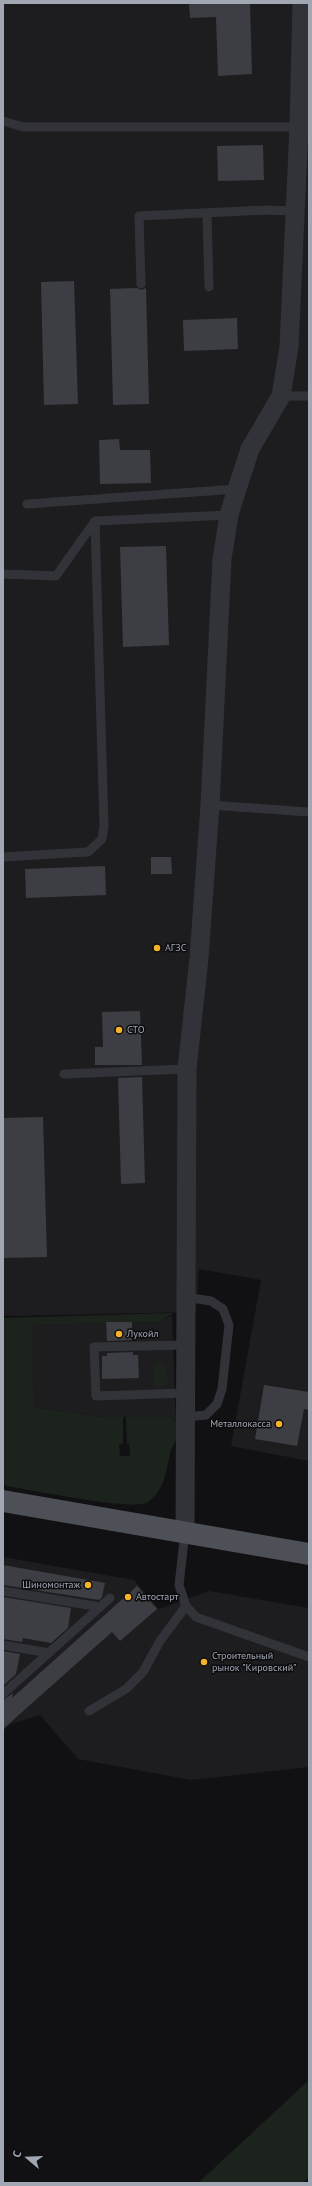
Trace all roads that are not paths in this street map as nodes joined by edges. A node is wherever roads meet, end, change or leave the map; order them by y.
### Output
1 (302, 3) edge
2 (3, 121) edge
3 (304, 126) edge
4 (296, 211) junction
5 (207, 214) junction
6 (141, 284) dead end
7 (209, 287) dead end
8 (281, 396) junction
9 (309, 396) edge
10 (237, 489) junction
11 (27, 504) dead end
12 (229, 515) junction
13 (95, 521) junction
14 (3, 574) edge
15 (210, 805) junction
16 (309, 812) edge
17 (3, 857) edge
18 (187, 1069) junction
19 (64, 1074) dead end
20 (185, 1297) junction
21 (185, 1345) junction
22 (185, 1393) junction
23 (185, 1417) junction
24 (3, 1501) edge
25 (185, 1532) junction
26 (309, 1554) edge
27 (3, 1591) edge
28 (110, 1598) dead end
29 (186, 1606) junction
30 (100, 1608) junction
31 (3, 1645) edge
32 (49, 1653) junction
33 (309, 1657) edge
34 (3, 1694) edge
35 (89, 1711) dead end

1 - 3 street
2 - 3 lane
3 - 4 street
4 - 5 lane
4 - 8 street
5 - 6 lane
5 - 7 lane
8 - 9 lane
8 - 10 street
10 - 11 lane
10 - 12 street
12 - 13 lane
12 - 15 street
13 - 14 lane
13 - 17 lane
15 - 16 lane
15 - 18 street
18 - 19 lane
18 - 20 street
20 - 21 street
20 - 23 lane
21 - 22 street
21 - 22 lane
22 - 23 street
23 - 25 street
24 - 25 main road
25 - 26 main road
25 - 29 lane
27 - 30 lane
28 - 30 lane
29 - 33 lane
29 - 35 lane
30 - 32 lane
31 - 32 lane
32 - 34 lane

